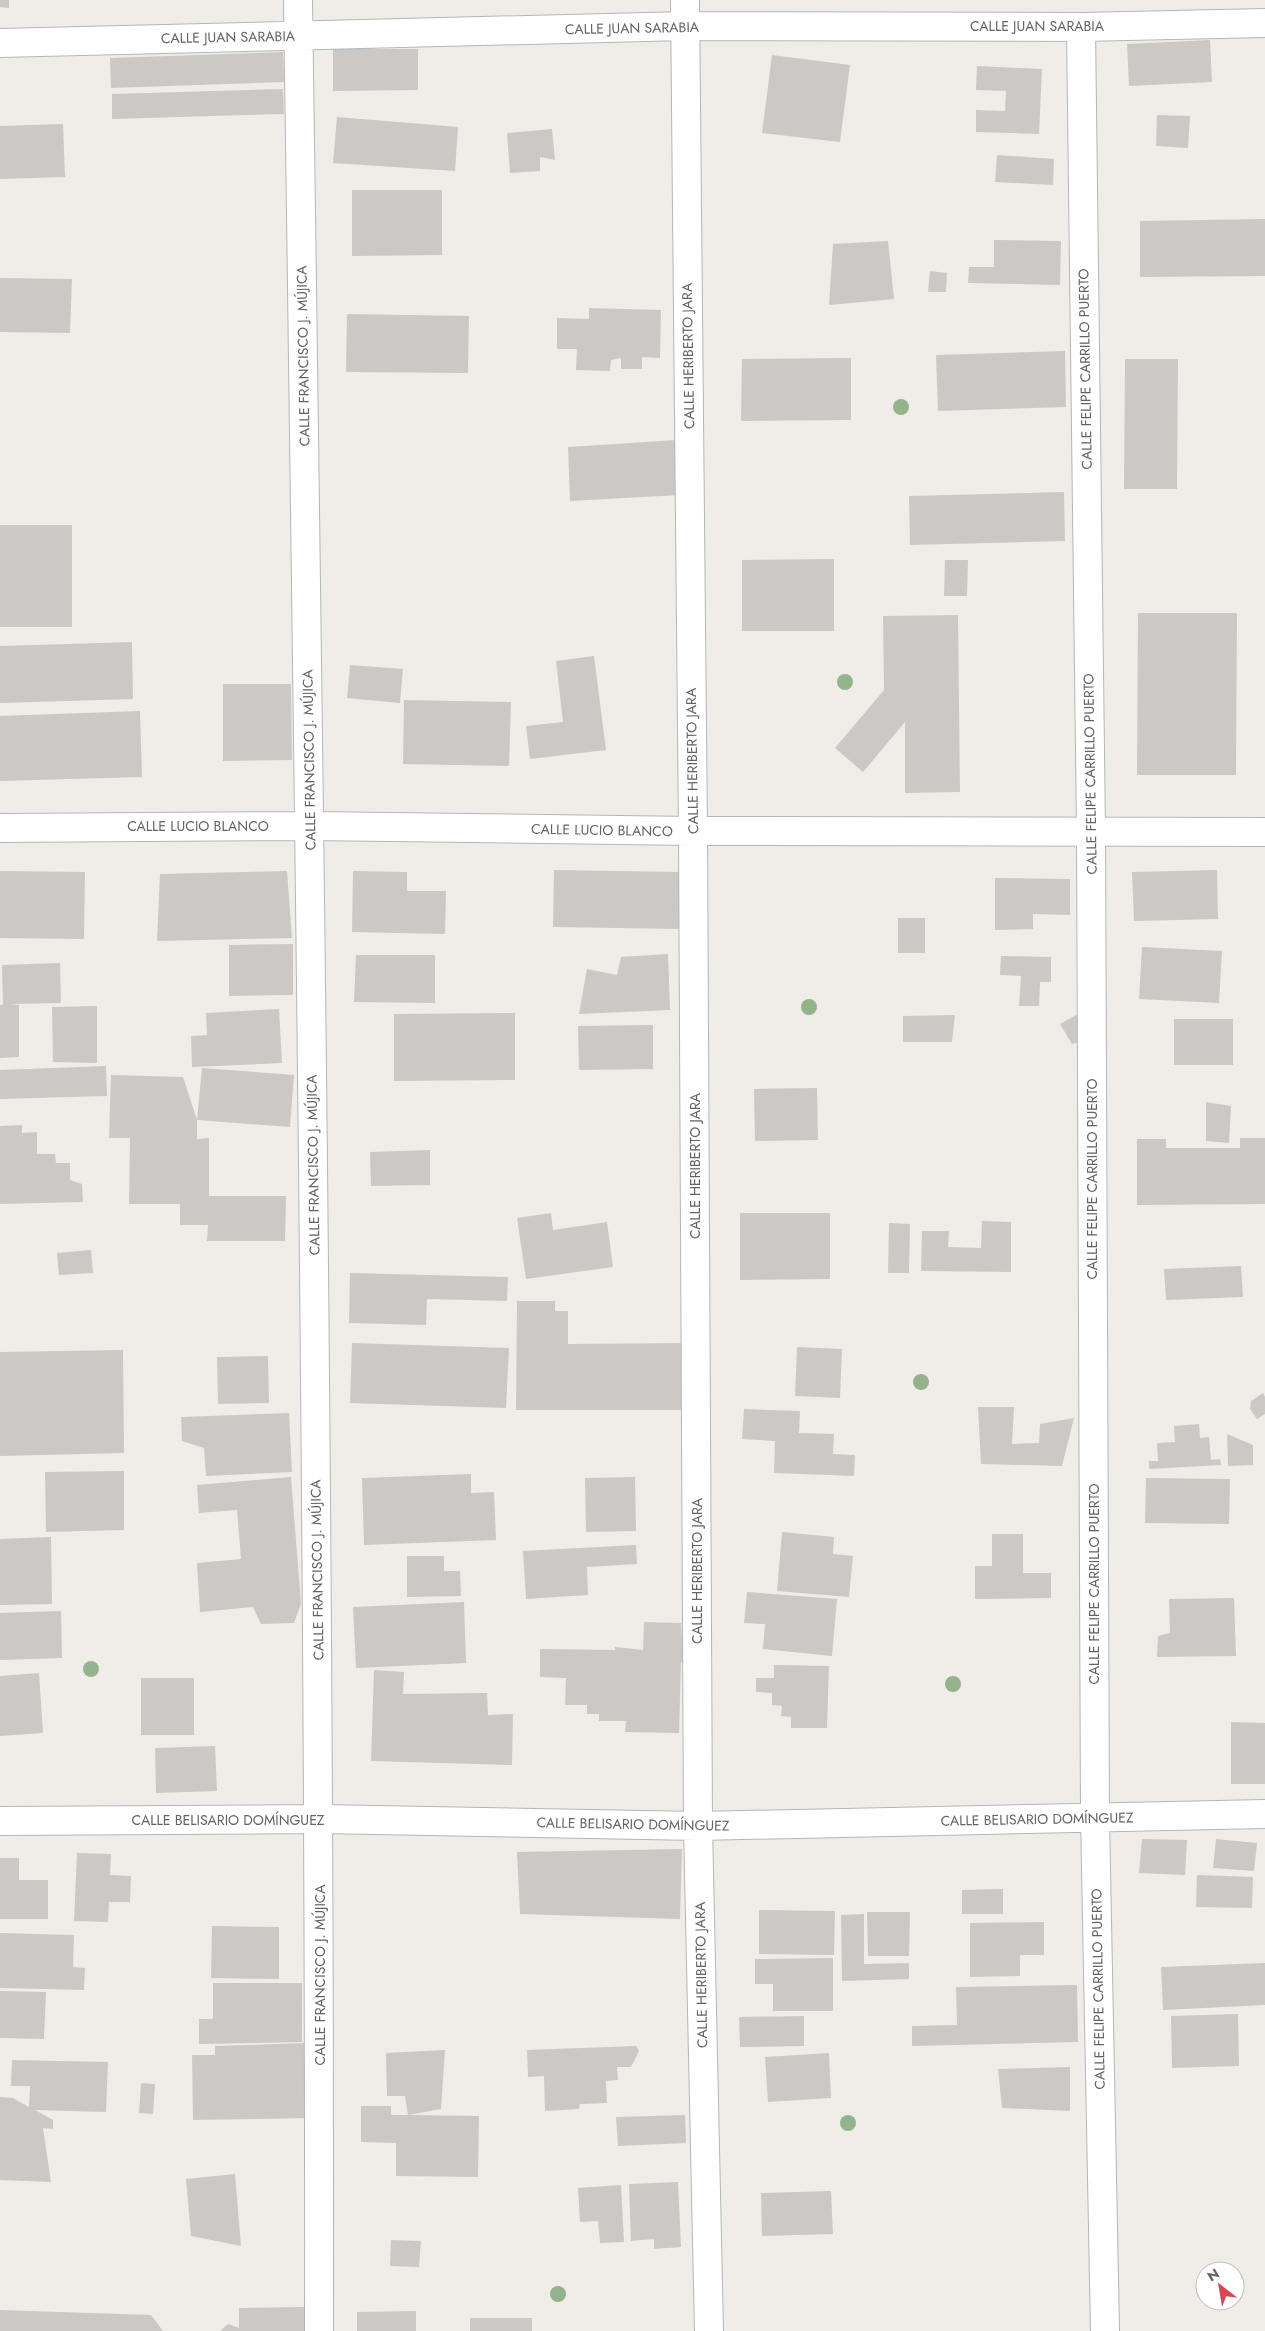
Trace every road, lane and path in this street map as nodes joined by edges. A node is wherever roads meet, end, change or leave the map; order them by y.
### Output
1 (298, 0) edge
2 (685, 13) edge
3 (1265, 23) edge
4 (1081, 27) junction
5 (298, 36) junction
6 (0, 43) edge
7 (310, 826) junction
8 (0, 828) edge
9 (693, 831) junction
10 (1091, 831) junction
11 (1265, 832) edge
12 (1265, 1814) edge
13 (1095, 1817) junction
14 (320, 1819) junction
15 (0, 1821) edge
16 (698, 1826) junction
17 (319, 2331) edge
18 (709, 2331) edge
19 (1105, 2331) edge

1 - 5 street, CALLE FRANCISCO J. MÚJICA
2 - 4 street, CALLE JUAN SARABIA
2 - 5 street, CALLE JUAN SARABIA
2 - 9 street, CALLE HERIBERTO JARA
3 - 4 street, CALLE JUAN SARABIA
4 - 10 street, CALLE FELIPE CARRILLO PUERTO
5 - 6 street, CALLE JUAN SARABIA
5 - 7 street, CALLE FRANCISCO J. MÚJICA
7 - 8 street, CALLE LUCIO BLANCO
7 - 9 street, CALLE LUCIO BLANCO
7 - 14 street, CALLE FRANCISCO J. MÚJICA
9 - 10 street, CALLE LUCIO BLANCO
9 - 16 street, CALLE HERIBERTO JARA
10 - 11 street, CALLE LUCIO BLANCO
10 - 13 street, CALLE FELIPE CARRILLO PUERTO
12 - 13 street, CALLE BELISARIO DOMÍNGUEZ
13 - 16 street, CALLE BELISARIO DOMÍNGUEZ
13 - 19 street, CALLE FELIPE CARRILLO PUERTO
14 - 15 street, CALLE BELISARIO DOMÍNGUEZ
14 - 16 street, CALLE BELISARIO DOMÍNGUEZ
14 - 17 street, CALLE FRANCISCO J. MÚJICA
16 - 18 street, CALLE HERIBERTO JARA

